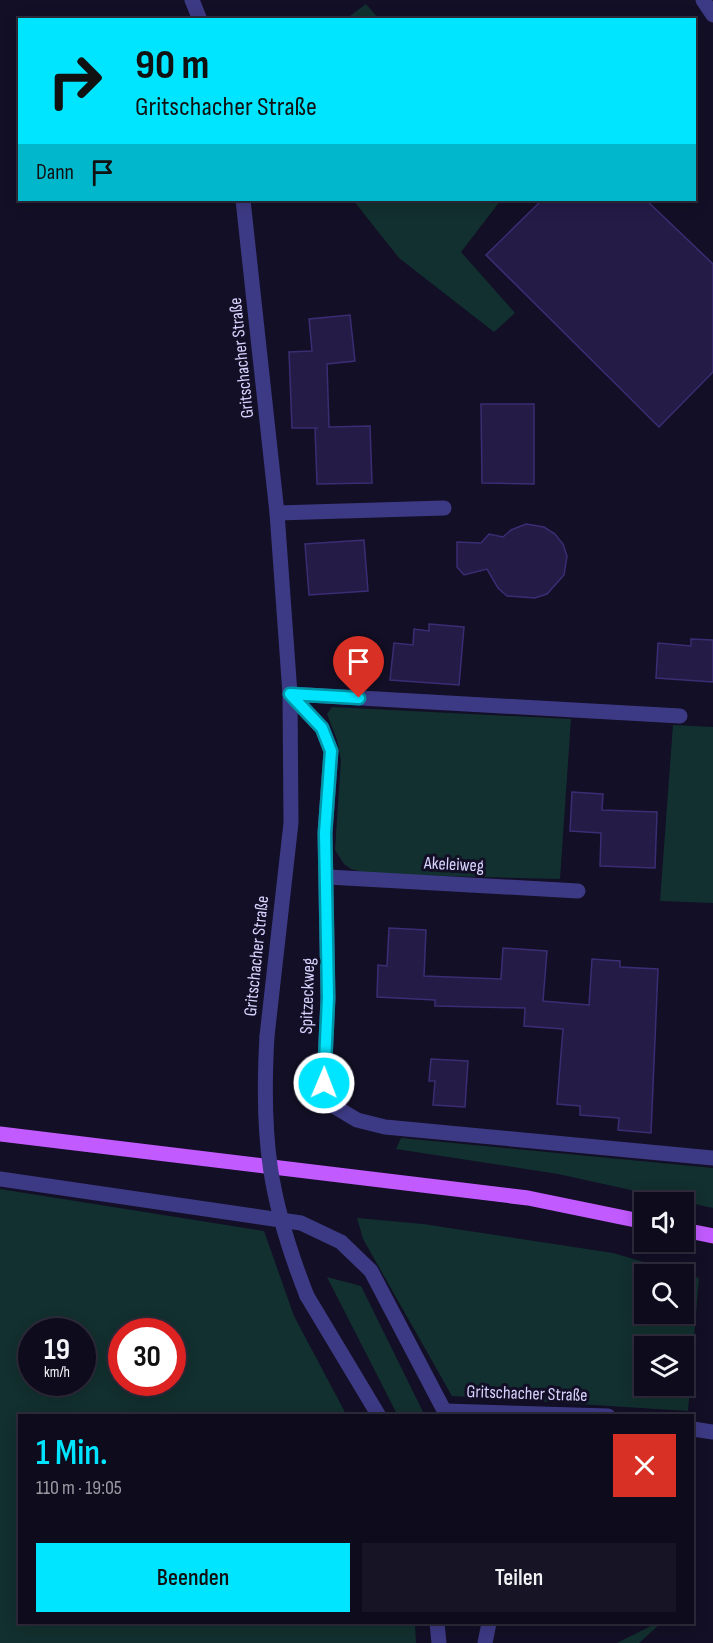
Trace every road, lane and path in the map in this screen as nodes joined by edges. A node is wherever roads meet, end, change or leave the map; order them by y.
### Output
1 (192, 0) edge
2 (703, 0) edge
3 (713, 15) edge
4 (199, 18) edge
5 (243, 201) edge
6 (444, 508) dead end
7 (277, 513) junction
8 (290, 694) junction
9 (680, 716) dead end
10 (328, 877) junction
11 (578, 891) dead end
12 (0, 1134) edge
13 (713, 1158) edge
14 (0, 1179) edge
15 (634, 1220) edge
16 (694, 1232) edge
17 (713, 1236) edge
18 (446, 1413) edge
19 (378, 1414) edge
20 (500, 1414) edge
21 (694, 1429) edge
22 (713, 1432) edge
23 (436, 1624) edge
24 (489, 1624) edge
25 (439, 1643) edge
26 (485, 1643) edge

1 - 4 street
2 - 3 street
5 - 7 street, Gritschacher Straße
6 - 7 street
7 - 8 street, Gritschacher Straße
8 - 9 street
8 - 10 street, Spitzeckweg
8 - 19 street, Gritschacher Straße, bridge
10 - 11 street, Akeleiweg
10 - 13 street, Spitzeckweg
12 - 15 main road
14 - 18 street, Gritschacher Straße
16 - 17 main road
18 - 20 street, Gritschacher Straße
21 - 22 street
23 - 25 street
24 - 26 street

